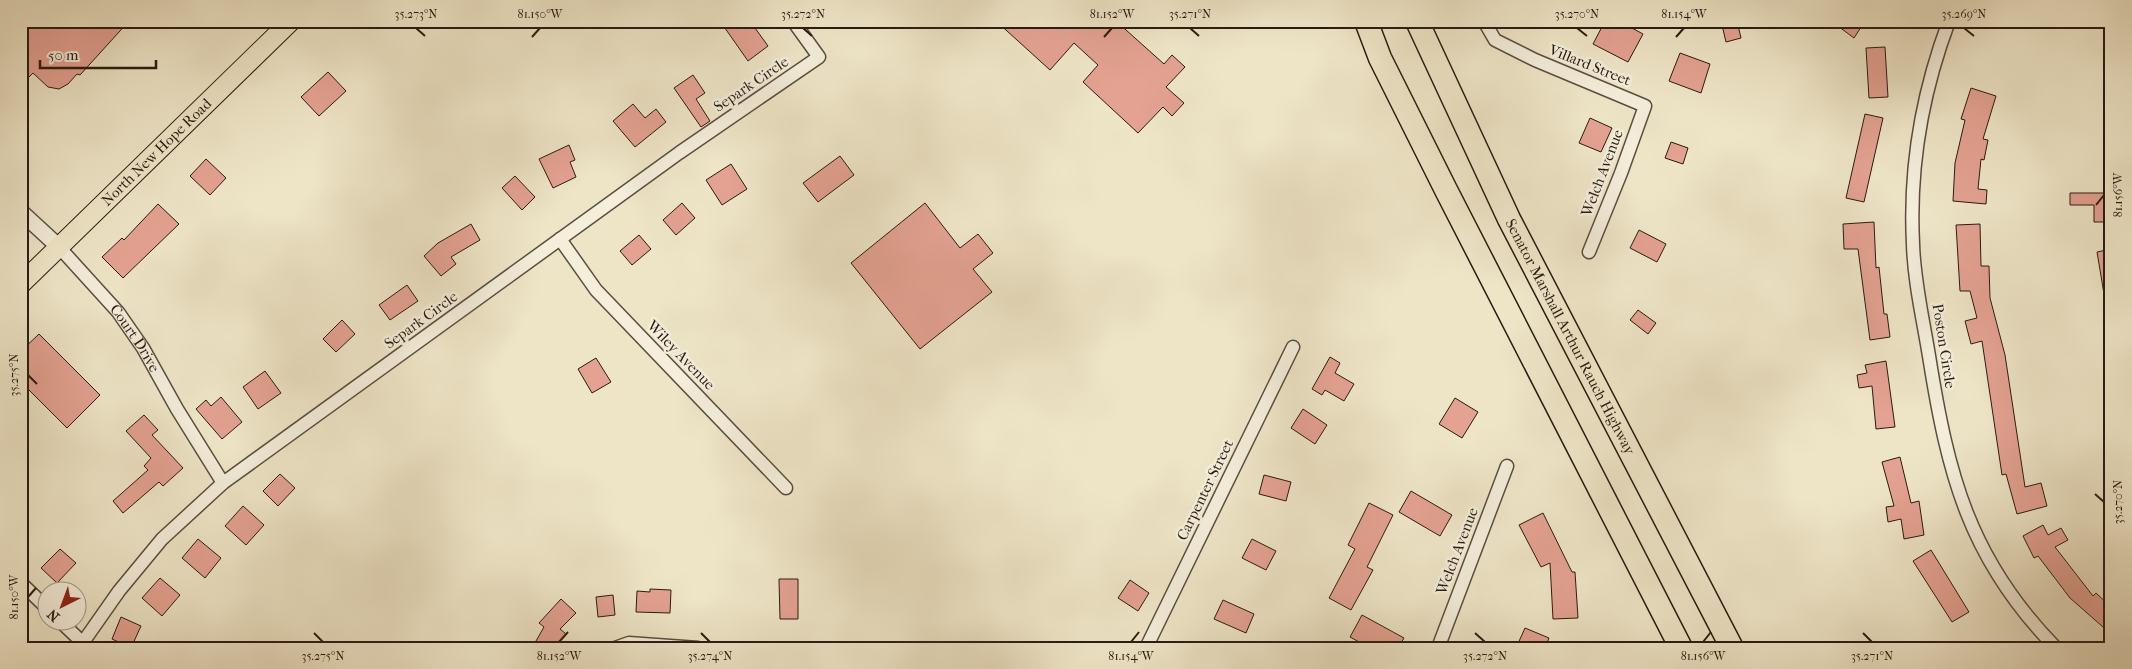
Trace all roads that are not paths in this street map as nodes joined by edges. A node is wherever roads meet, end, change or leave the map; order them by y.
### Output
1 (291, 21) edge
2 (793, 21) edge
3 (1364, 21) edge
4 (1417, 21) edge
5 (1484, 21) edge
6 (1949, 21) edge
7 (1645, 106) joint
8 (21, 212) edge
9 (560, 240) junction
10 (59, 246) junction
11 (1589, 252) dead end
12 (21, 284) edge
13 (1293, 347) dead end
14 (1506, 466) dead end
15 (223, 483) junction
16 (786, 488) dead end
17 (21, 583) edge
18 (38, 599) edge
19 (69, 632) edge
20 (81, 646) edge
21 (615, 648) edge
22 (698, 648) edge
23 (1146, 648) edge
24 (1438, 648) edge
25 (1681, 648) edge
26 (1732, 648) edge
27 (2056, 648) edge

1 - 10 main road, North New Hope Road
2 - 9 street, Separk Circle
3 - 25 highway
4 - 26 highway, Senator Marshall Arthur Rauch Highway
5 - 7 street, Villard Street
6 - 27 street, Poston Circle
7 - 11 street, Welch Avenue
8 - 10 street, Court Drive
9 - 15 street, Separk Circle
9 - 16 street, Wiley Avenue
10 - 12 main road, North New Hope Road
10 - 15 street, Court Drive
13 - 23 street, Carpenter Street
14 - 24 street, Welch Avenue
15 - 20 street, Separk Circle
17 - 18 street
19 - 20 street
21 - 22 street

